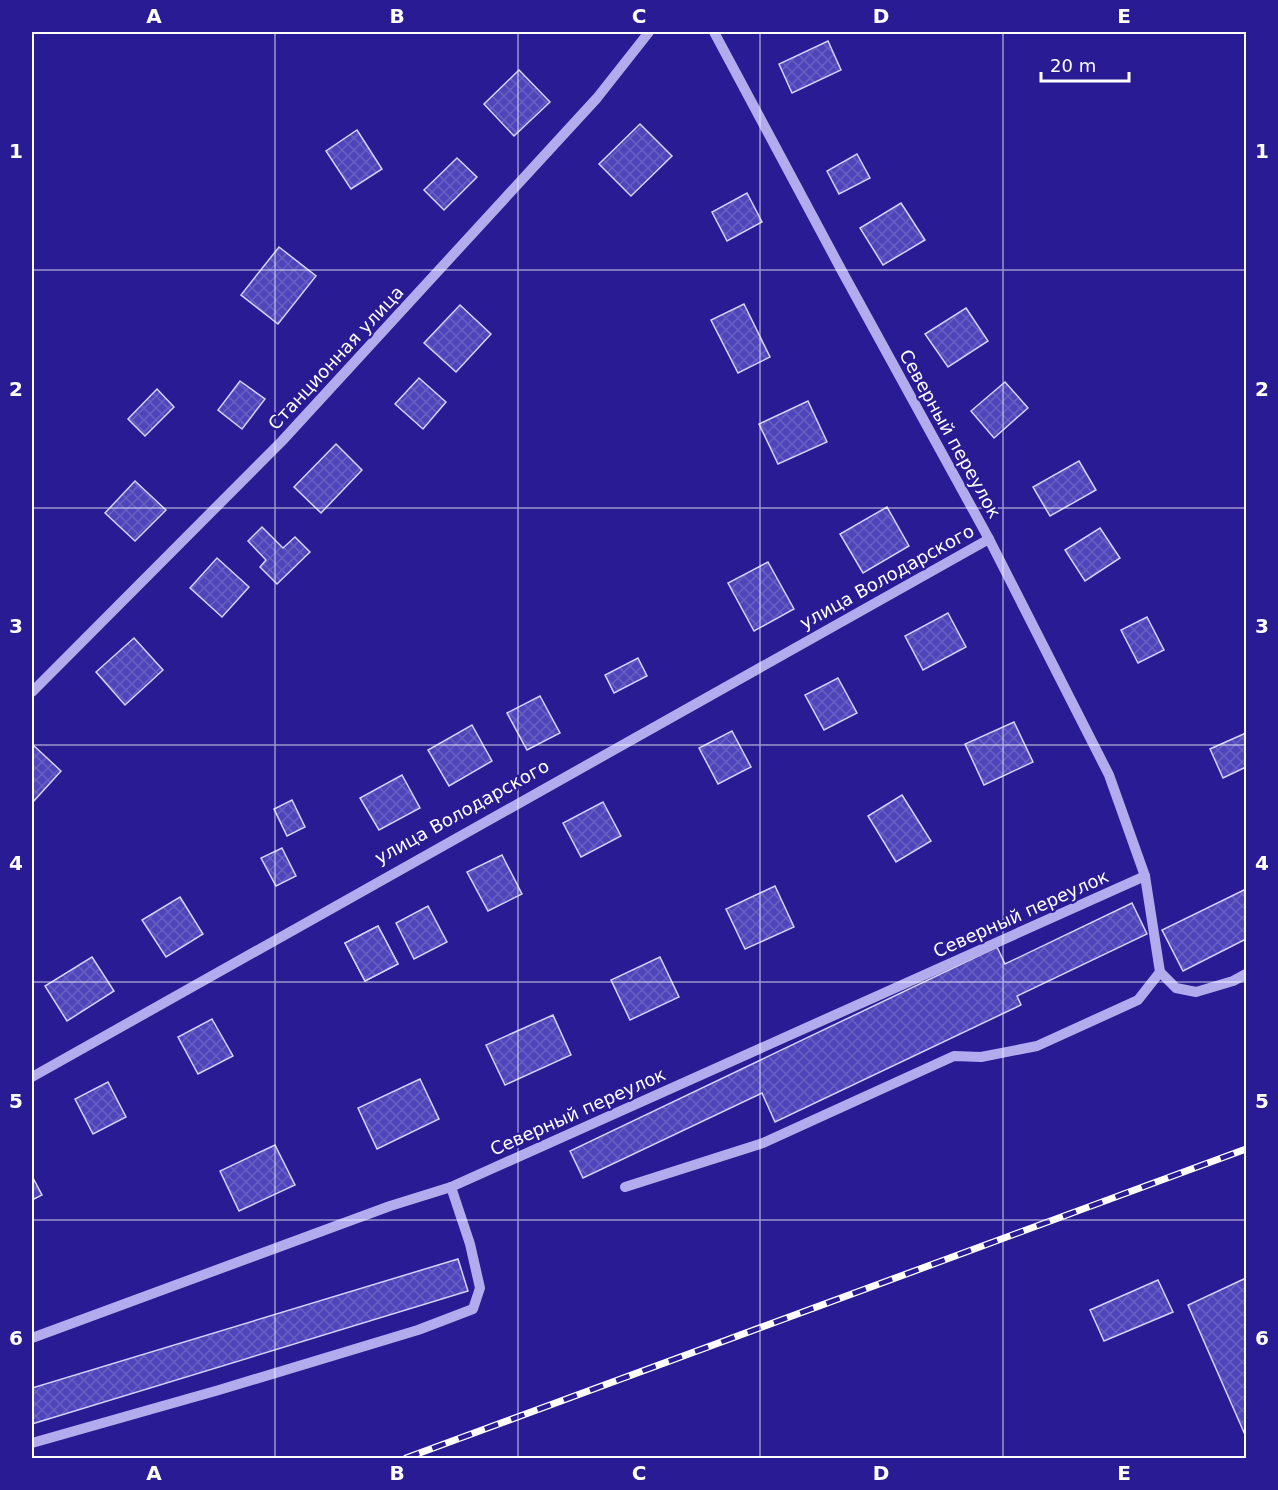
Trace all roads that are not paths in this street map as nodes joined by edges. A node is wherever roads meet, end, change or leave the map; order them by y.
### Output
1 (649, 32) edge
2 (714, 32) edge
3 (989, 539) junction
4 (32, 692) edge
5 (1145, 876) junction
6 (1160, 972) junction
7 (1246, 974) edge
8 (32, 1076) edge
9 (451, 1187) junction
10 (625, 1187) dead end
11 (32, 1338) edge
12 (32, 1443) edge

1 - 4 street, Станционная улица
2 - 3 street, Северный переулок
3 - 5 street, Северный переулок
3 - 8 street, улица Володарского
5 - 6 street
5 - 9 street, Северный переулок
6 - 7 street
6 - 10 street
9 - 11 street, Северный переулок
9 - 12 street

